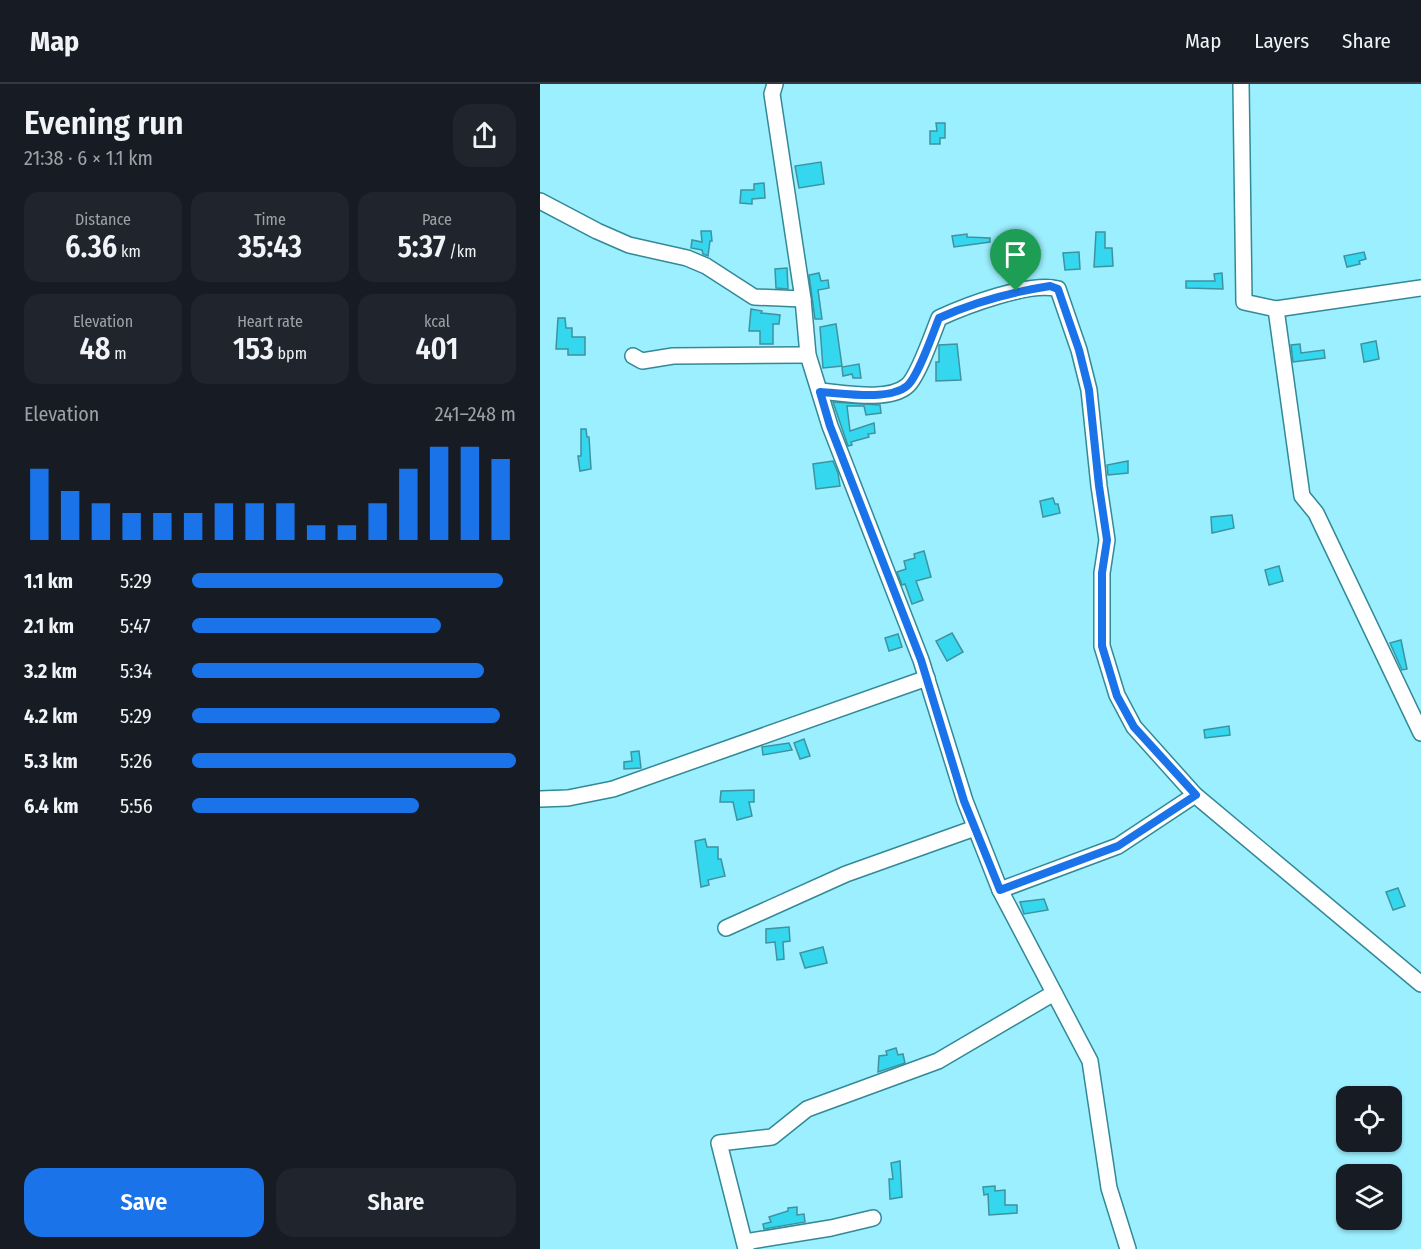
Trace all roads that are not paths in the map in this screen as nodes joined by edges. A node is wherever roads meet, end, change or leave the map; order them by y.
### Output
1 (775, 84) edge
2 (1241, 84) edge
3 (540, 201) edge
4 (1421, 288) edge
5 (803, 299) junction
6 (1276, 309) junction
7 (808, 355) junction
8 (633, 356) dead end
9 (820, 392) junction
10 (927, 678) junction
11 (1421, 733) edge
12 (1196, 795) junction
13 (540, 799) edge
14 (975, 828) junction
15 (1000, 890) junction
16 (726, 928) dead end
17 (1421, 984) edge
18 (1054, 993) junction
19 (873, 1218) dead end
20 (746, 1245) edge
21 (1128, 1249) edge

1 - 5 street
2 - 6 street
3 - 5 street
4 - 6 street
5 - 7 street
6 - 11 street
7 - 8 street
7 - 9 street
9 - 10 street
9 - 12 street
10 - 13 street
10 - 14 street
12 - 15 street
12 - 17 street
14 - 15 street
14 - 16 street
15 - 18 street
18 - 20 street
18 - 21 street
19 - 20 street

